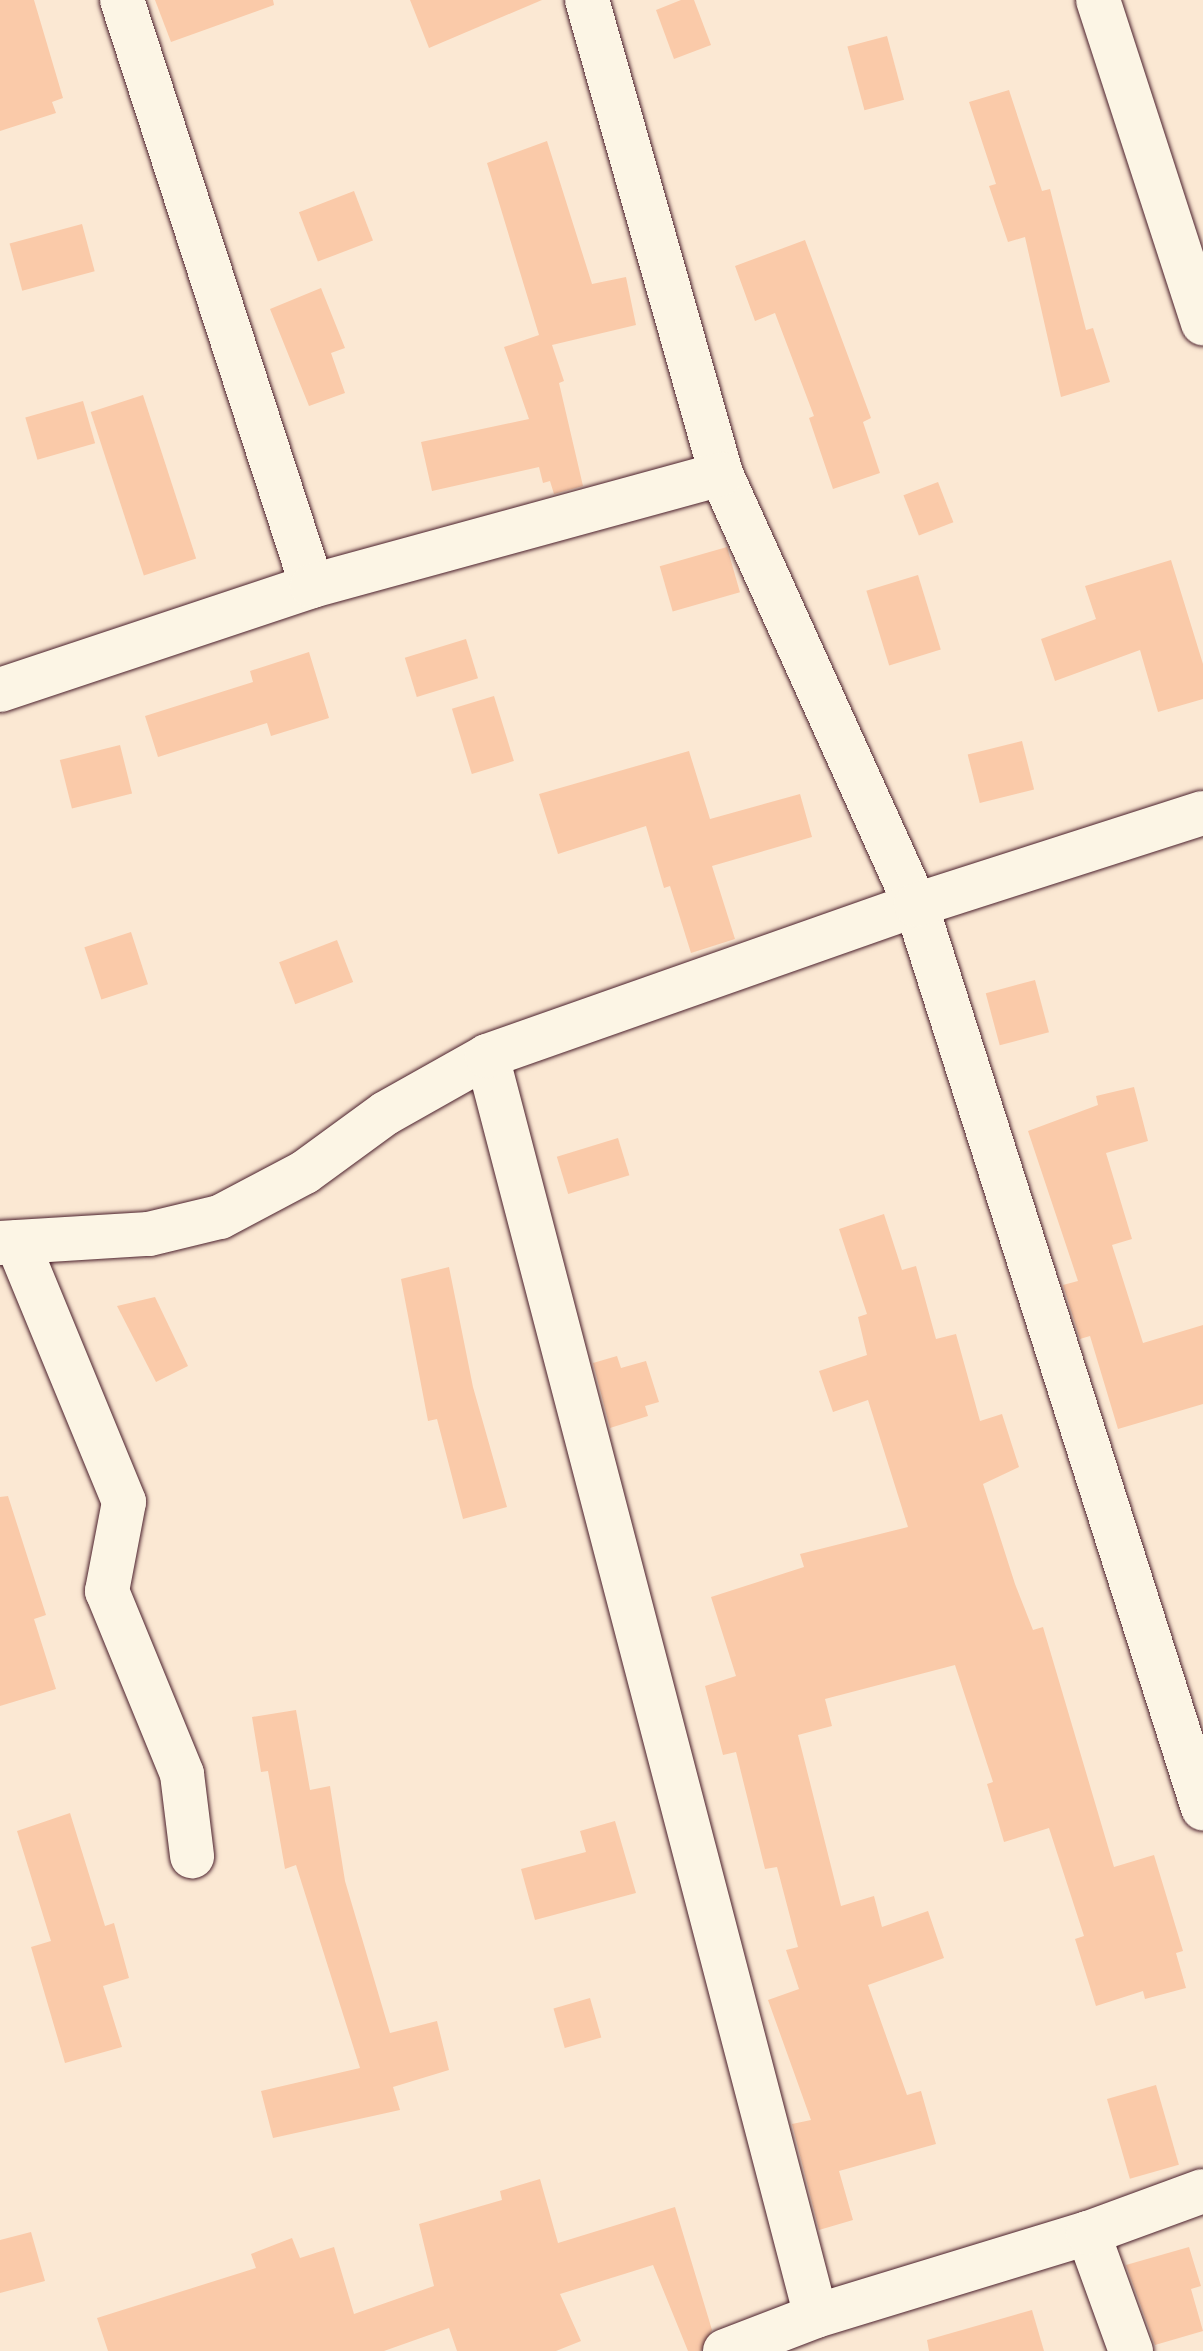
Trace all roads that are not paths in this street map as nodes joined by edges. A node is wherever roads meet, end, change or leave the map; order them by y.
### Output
1 (122, 0) edge
2 (587, 0) edge
3 (1098, 0) edge
4 (1203, 323) edge
5 (721, 474) junction
6 (312, 586) junction
7 (0, 690) edge
8 (1203, 813) edge
9 (916, 905) junction
10 (487, 1056) junction
11 (8, 1243) edge
12 (1203, 1808) edge
13 (192, 1856) dead end
14 (1203, 2191) edge
15 (1088, 2233) junction
16 (816, 2316) junction
17 (725, 2351) edge
18 (1131, 2351) edge

1 - 6 street
2 - 5 street
3 - 4 street
5 - 6 street
5 - 9 street
6 - 7 street
8 - 9 street
9 - 10 street
9 - 12 street
10 - 11 street
10 - 16 street
11 - 13 street
14 - 15 street
15 - 16 street
15 - 18 street
16 - 17 street

